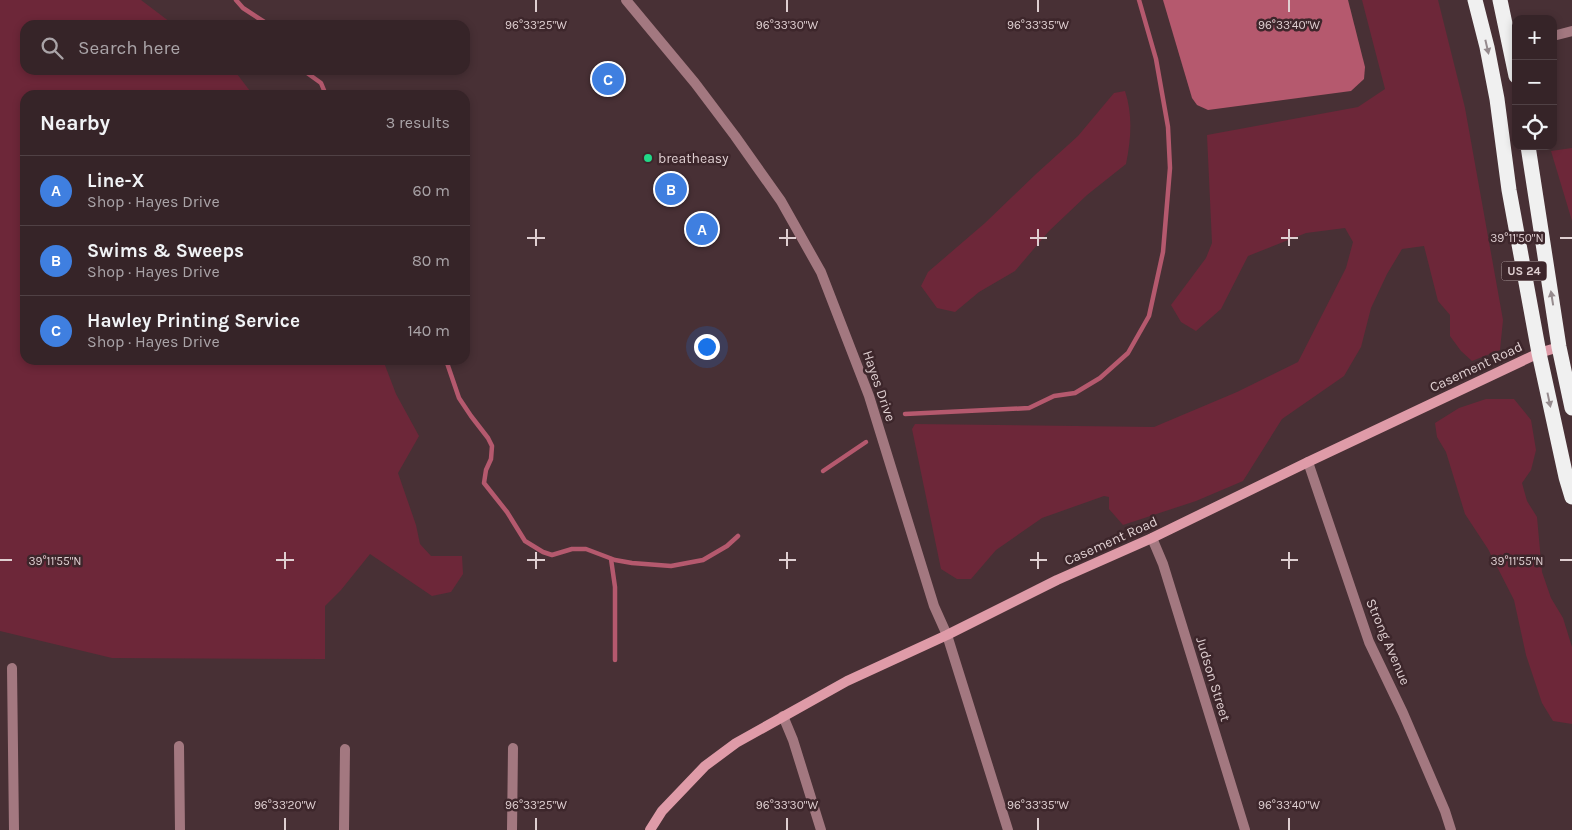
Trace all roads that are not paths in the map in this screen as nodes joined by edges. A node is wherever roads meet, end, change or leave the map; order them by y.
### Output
1 (626, 0) edge
2 (1475, 0) edge
3 (1500, 0) edge
4 (1572, 31) edge
5 (1557, 35) edge
6 (1512, 42) edge
7 (1529, 150) edge
8 (1559, 346) junction
9 (1539, 353) junction
10 (1572, 408) edge
11 (1308, 462) junction
12 (1572, 497) edge
13 (1152, 538) junction
14 (947, 635) junction
15 (12, 668) dead end
16 (783, 716) junction
17 (179, 746) dead end
18 (513, 748) dead end
19 (344, 749) dead end
20 (14, 830) edge
21 (180, 830) edge
22 (344, 830) edge
23 (512, 830) edge
24 (650, 830) edge
25 (822, 830) edge
26 (1008, 830) edge
27 (1245, 830) edge
28 (1451, 830) edge

1 - 14 street, Hayes Drive
2 -> 9 highway, US 24
3 - 6 highway
4 - 5 street
8 -> 7 highway, US 24
8 - 9 street, Casement Road
8 - 10 highway, US 24
9 - 11 street, Casement Road
9 -> 12 highway, US 24
11 - 13 street, Casement Road
11 - 28 street, Strong Avenue
13 - 14 street, Casement Road
13 - 27 street, Judson Street
14 - 16 street, Casement Road
14 - 26 street, Hayes Drive
15 - 20 street
16 - 24 street, Casement Road
16 - 25 street
17 - 21 street
18 - 23 street
19 - 22 street

